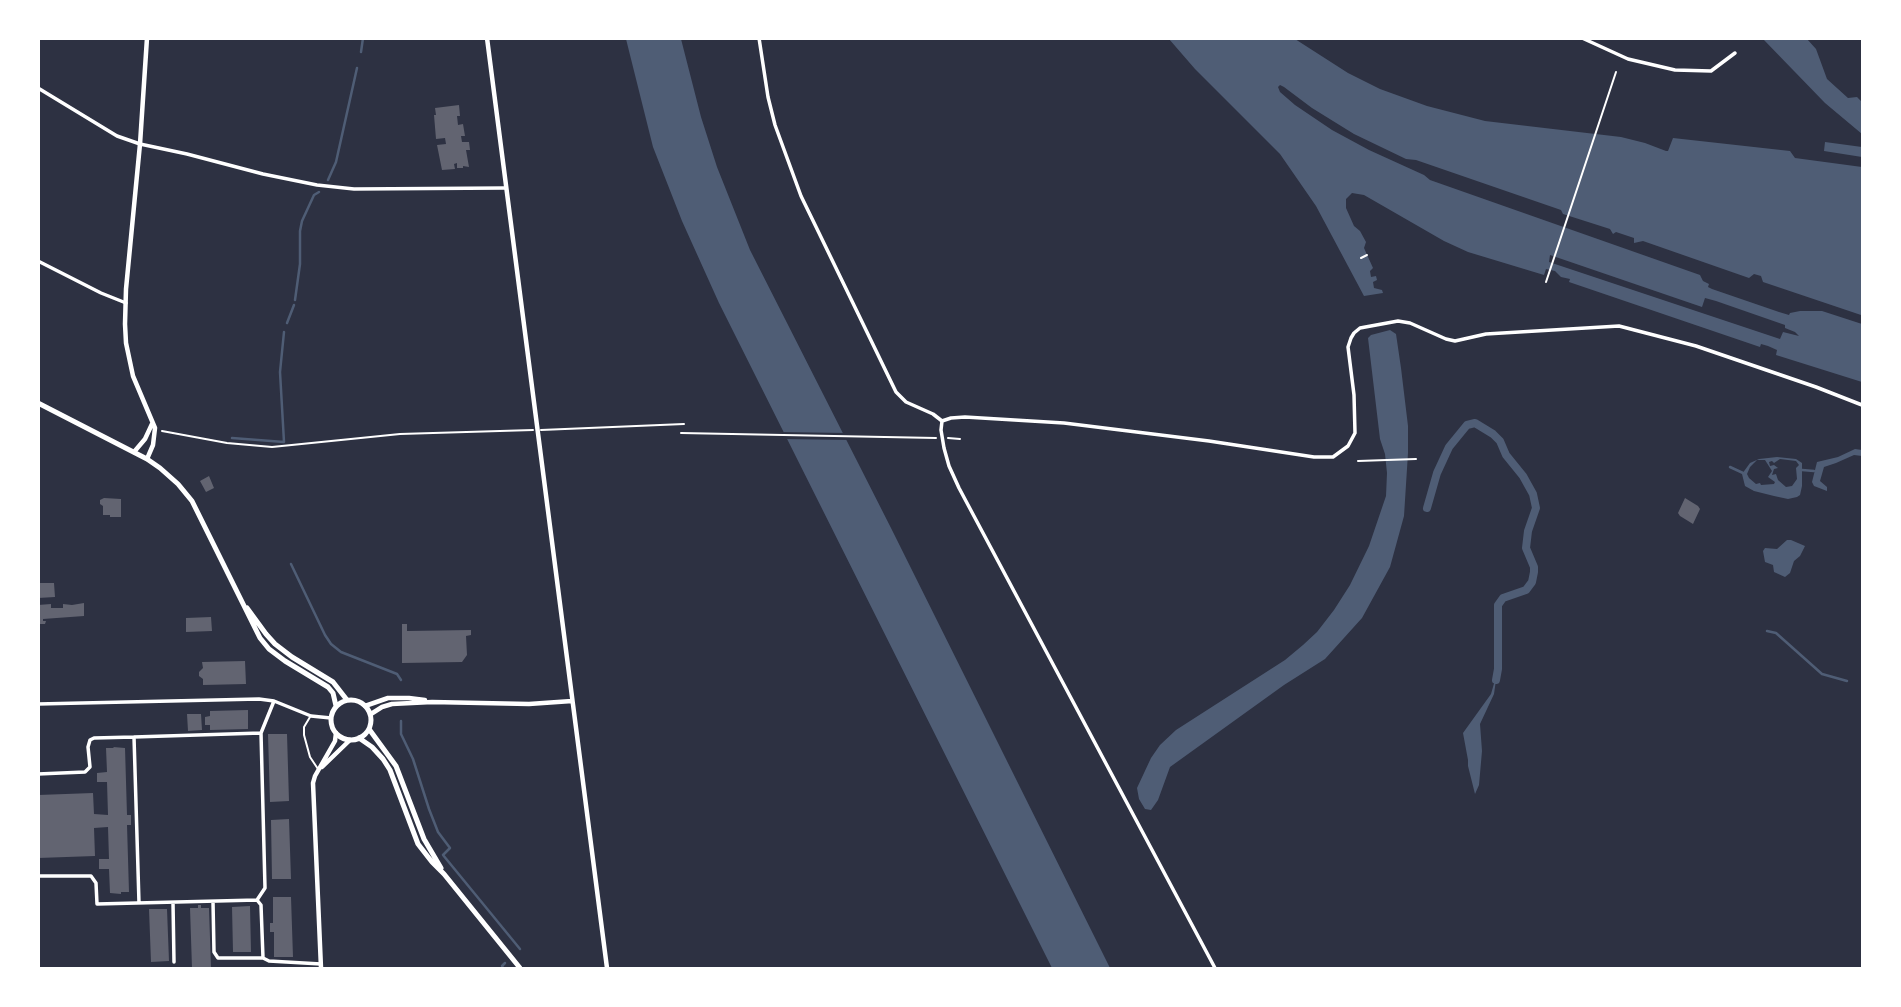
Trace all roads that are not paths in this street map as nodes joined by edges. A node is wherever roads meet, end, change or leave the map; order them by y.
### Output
1 (147, 38) edge
2 (487, 38) edge
3 (759, 38) edge
4 (1582, 38) edge
5 (1735, 53) dead end
6 (38, 88) edge
7 (140, 144) junction
8 (505, 188) junction
9 (38, 261) edge
10 (126, 303) junction
11 (38, 403) edge
12 (1863, 405) edge
13 (943, 421) junction
14 (684, 424) dead end
15 (153, 426) junction
16 (536, 430) junction
17 (134, 452) junction
18 (147, 460) junction
19 (243, 603) junction
20 (346, 700) junction
21 (274, 701) junction
22 (572, 701) junction
23 (432, 702) junction
24 (38, 704) edge
25 (336, 706) junction
26 (365, 706) junction
27 (371, 714) junction
28 (310, 716) junction
29 (331, 718) junction
30 (369, 729) junction
31 (261, 733) junction
32 (336, 733) junction
33 (134, 737) junction
34 (359, 738) junction
35 (350, 740) junction
36 (318, 770) junction
37 (38, 774) edge
38 (444, 874) junction
39 (38, 876) edge
40 (257, 900) junction
41 (213, 902) junction
42 (139, 903) junction
43 (173, 903) junction
44 (263, 958) junction
45 (174, 962) dead end
46 (321, 966) edge
47 (520, 968) edge
48 (607, 968) edge
49 (1215, 968) edge

1 - 7 street
2 - 8 street
3 - 13 street
4 - 5 street
6 - 7 street
7 - 8 street
7 - 10 street
8 - 16 street
9 - 10 street
10 - 15 street
11 - 17 main road
12 - 13 street
13 - 49 street
14 - 16 lane
15 - 17 street
15 - 18 street
16 - 22 street
17 - 18 main road
18 - 19 main road
19 - 20 main road
19 - 25 main road
20 - 25 main road
20 - 26 main road
21 - 24 street
21 - 28 street
21 - 31 street
22 - 23 street
22 - 48 street
23 - 26 street
23 - 27 street
25 - 29 main road
26 - 27 main road
27 - 30 main road
28 - 29 street
28 - 36 lane
29 - 32 main road
30 - 34 main road
30 - 38 main road
31 - 33 street
31 - 40 street
32 - 35 main road
32 - 36 street
33 - 37 street
33 - 42 street
34 - 35 main road
34 - 38 main road
35 - 36 street
36 - 46 street
38 - 47 main road
39 - 42 street
40 - 41 street
40 - 44 street
41 - 43 street
41 - 44 street
42 - 43 street
43 - 45 street
44 - 46 street

